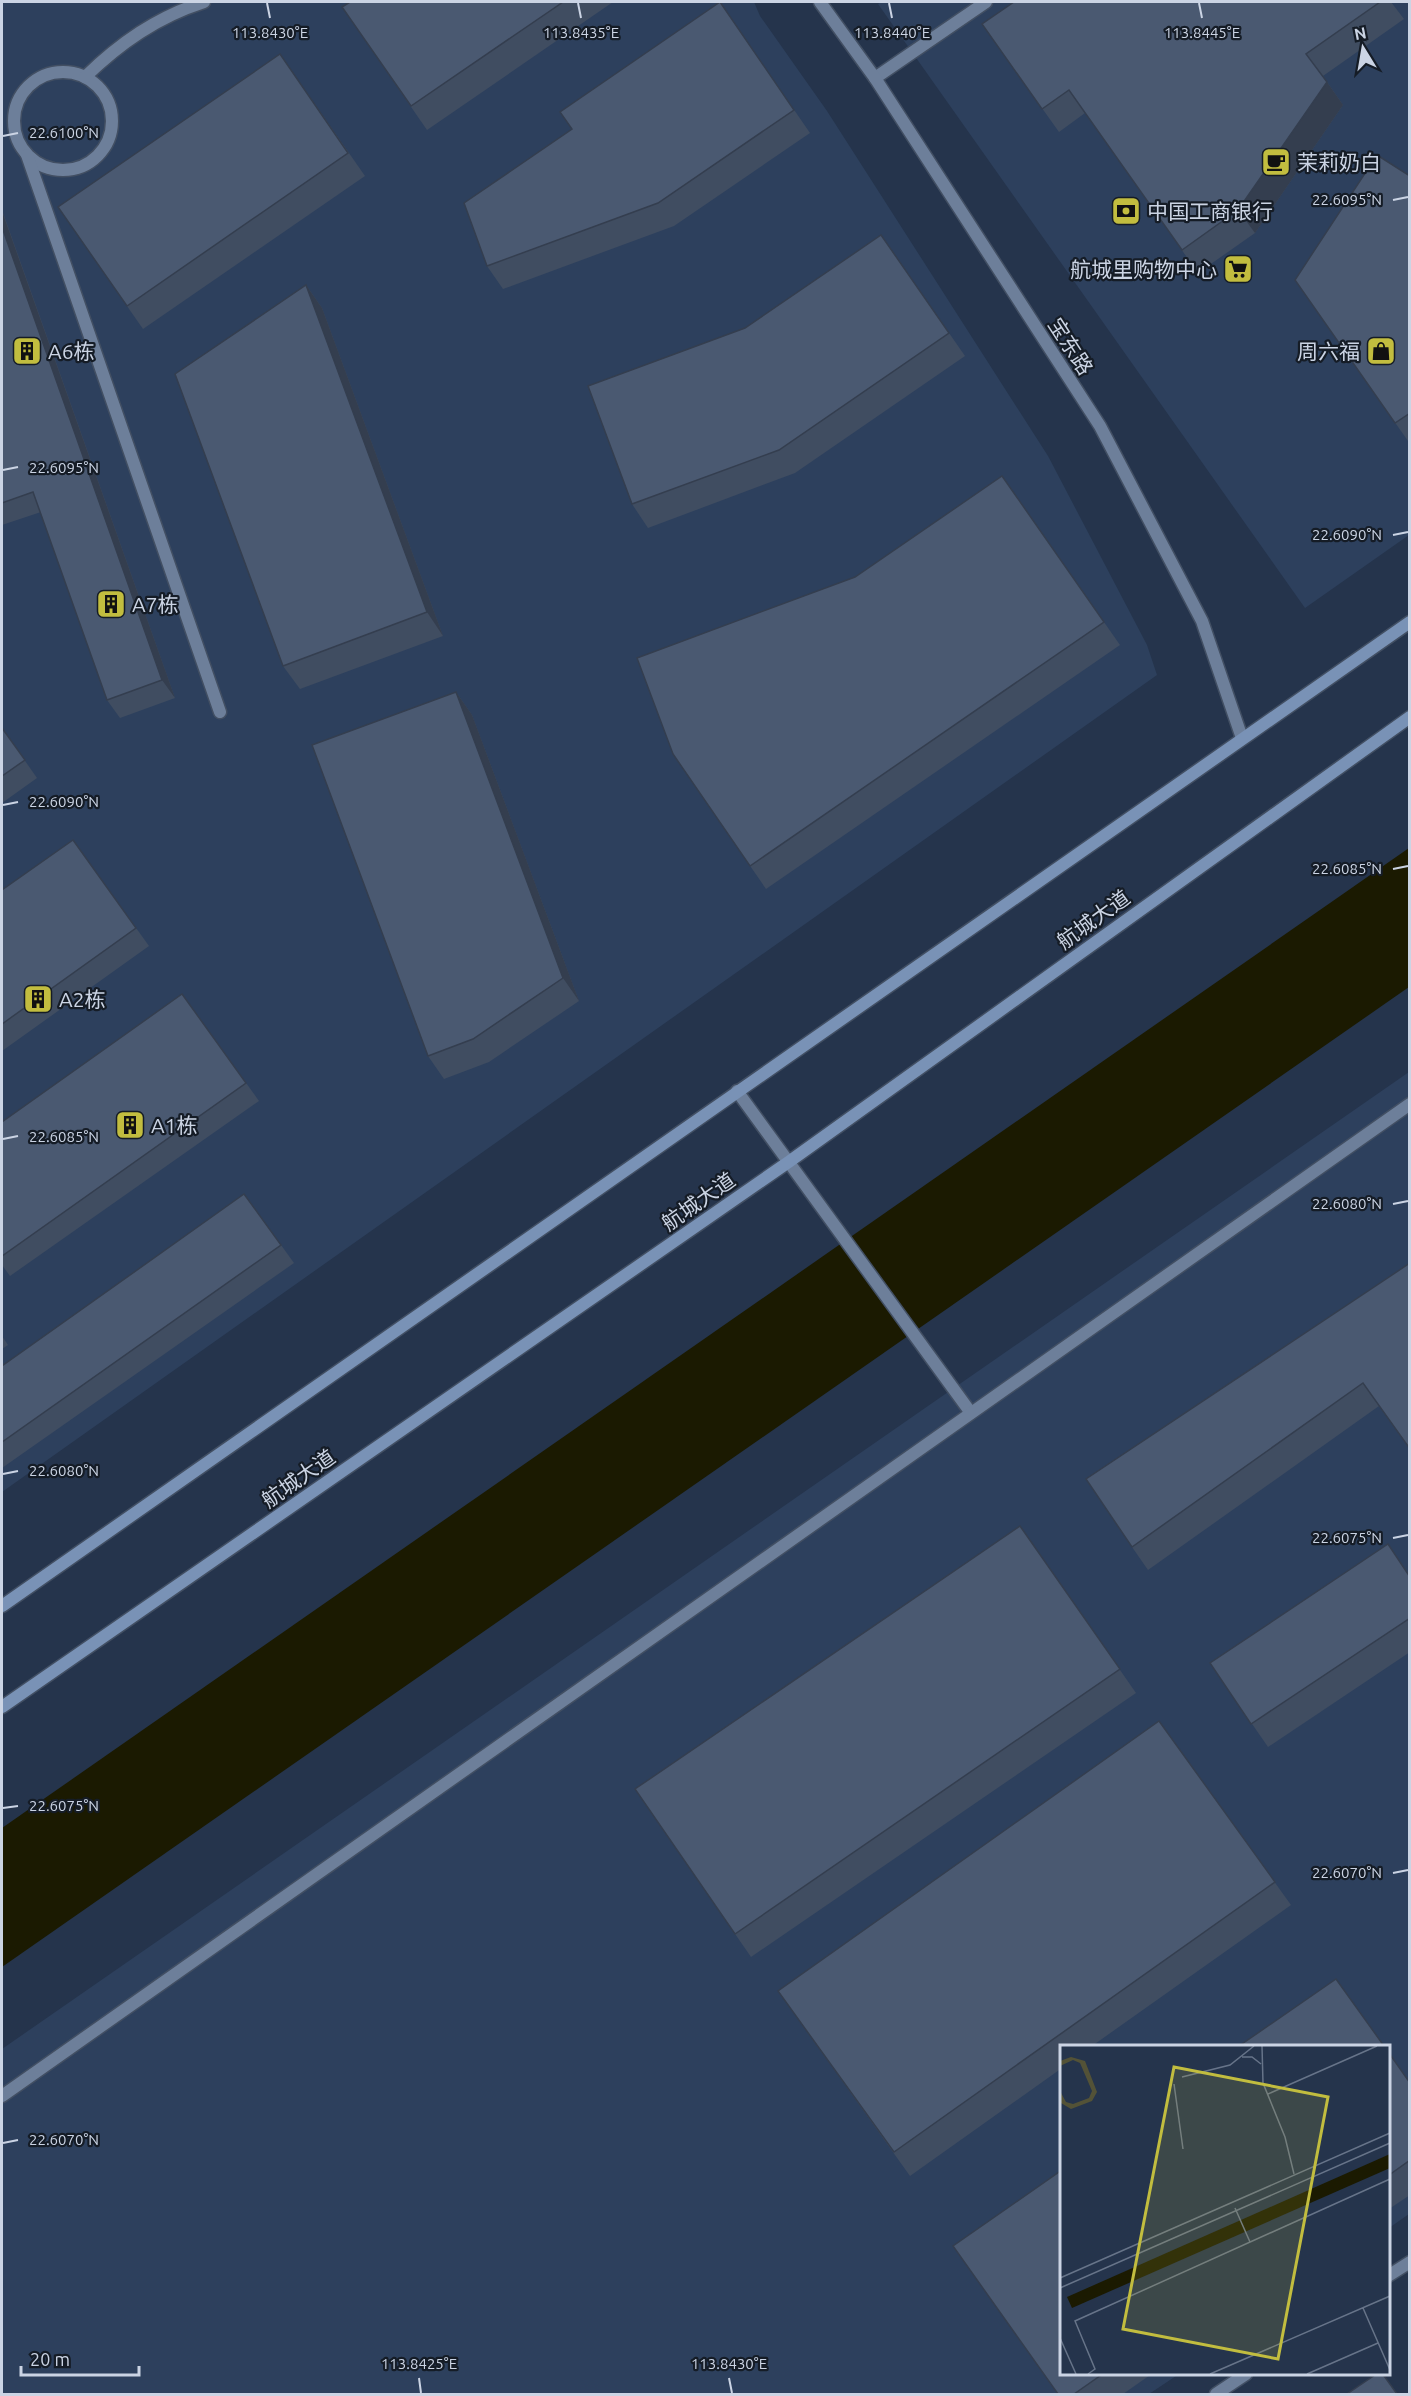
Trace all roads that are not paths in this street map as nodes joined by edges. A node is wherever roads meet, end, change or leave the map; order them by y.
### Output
1 (204, 2) edge
2 (820, 2) edge
3 (986, 2) edge
4 (85, 77) junction
5 (875, 78) junction
6 (27, 155) junction
7 (1410, 622) edge
8 (220, 712) dead end
9 (1410, 717) edge
10 (1242, 738) junction
11 (737, 1091) junction
12 (1410, 1104) edge
13 (790, 1161) junction
14 (971, 1413) junction
15 (2, 1606) edge
16 (2, 1707) edge
17 (2, 2096) edge
18 (1410, 2262) edge
19 (1390, 2275) edge
20 (1243, 2375) edge
21 (1216, 2394) edge

1 - 4 street
2 - 5 street, 宝东路
3 - 5 street
4 - 6 street
4 - 6 street
5 - 10 street, 宝东路
6 - 8 street
7 - 10 main road
9 - 13 main road, 航城大道
10 - 11 main road
11 - 13 street
11 - 15 main road
12 - 14 street
13 - 14 street
13 - 16 main road, 航城大道
14 - 17 street
18 - 19 street
20 - 21 street

